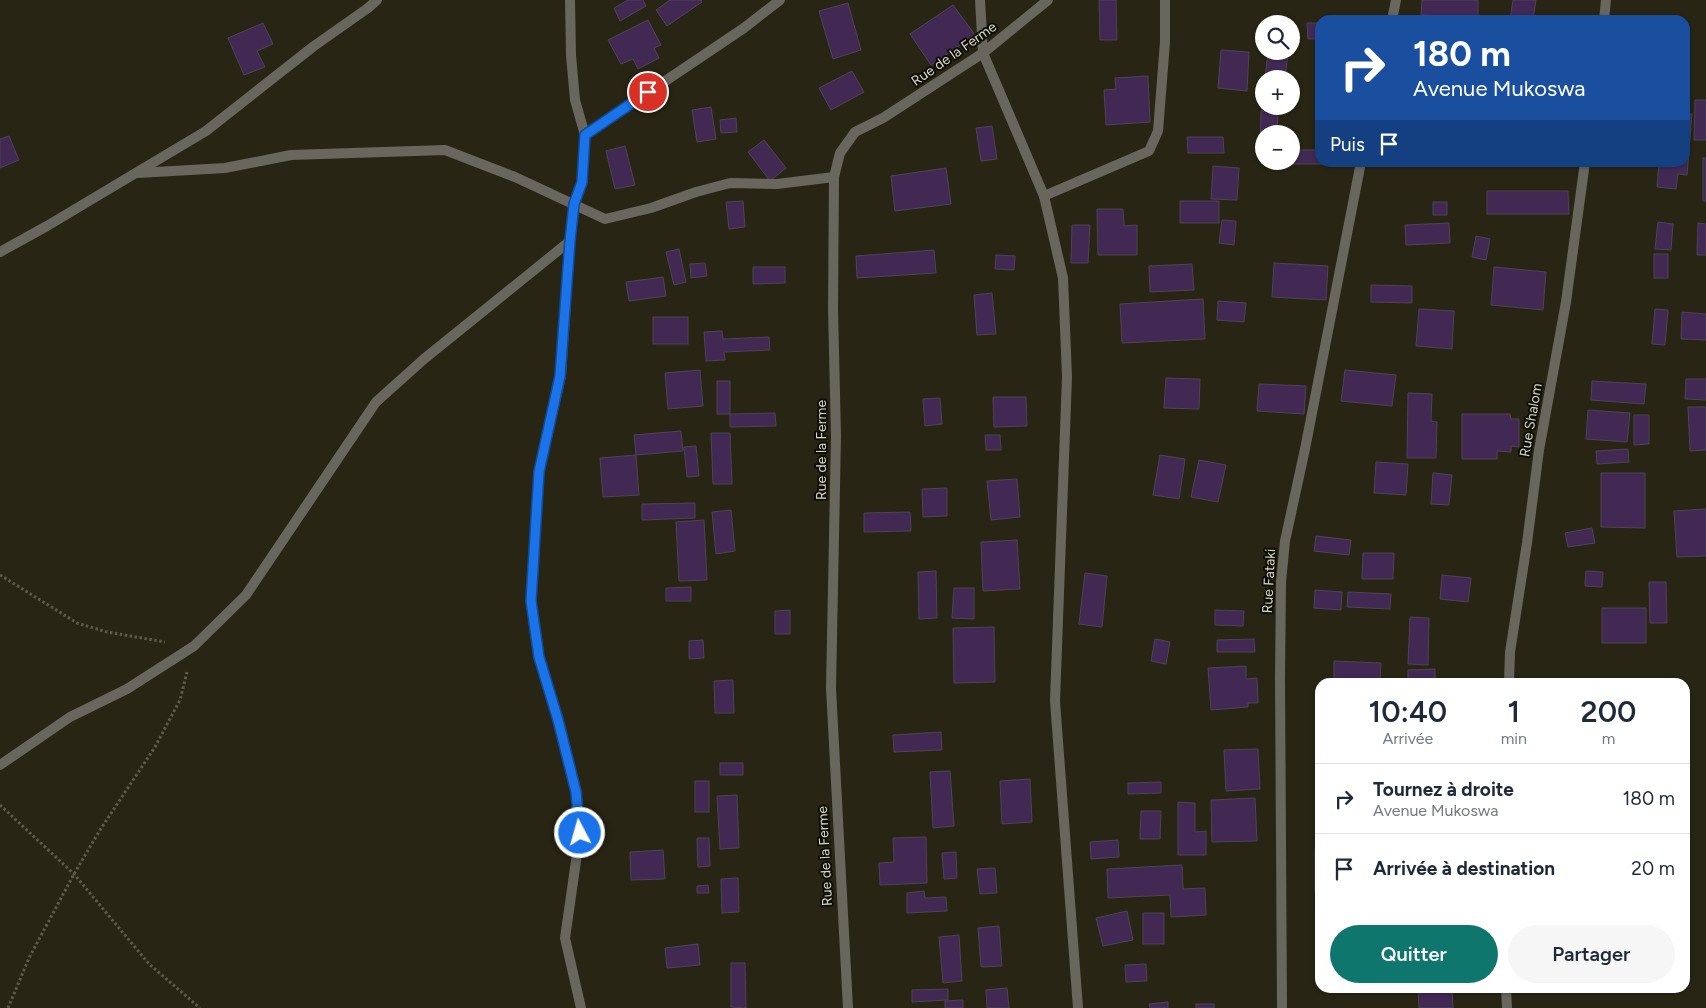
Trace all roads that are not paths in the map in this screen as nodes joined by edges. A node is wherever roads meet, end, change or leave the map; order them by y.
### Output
1 (377, 0) edge
2 (570, 0) edge
3 (780, 0) edge
4 (980, 0) edge
5 (1048, 0) edge
6 (1165, 0) edge
7 (1396, 0) edge
8 (1606, 0) edge
9 (1393, 15) edge
10 (1604, 15) edge
11 (983, 53) junction
12 (585, 135) junction
13 (1360, 167) edge
14 (1584, 167) edge
15 (138, 173) junction
16 (834, 178) junction
17 (1044, 196) junction
18 (574, 204) junction
19 (570, 241) junction
20 (0, 252) edge
21 (1509, 678) edge
22 (0, 765) edge
23 (1506, 993) edge
24 (581, 1008) edge
25 (848, 1008) edge
26 (1078, 1008) edge
27 (1282, 1008) edge
28 (1507, 1008) edge

1 - 15 street
2 - 12 street
3 - 12 street
4 - 11 street
5 - 11 street, Rue de la Ferme
6 - 17 street
7 - 9 street
8 - 10 street
11 - 16 street, Rue de la Ferme
11 - 17 street
12 - 18 street
13 - 27 street, Rue Fataki
14 - 21 street, Rue Shalom
15 - 18 street
15 - 20 street
16 - 18 street
16 - 25 street, Rue de la Ferme
17 - 26 street
18 - 19 street
19 - 22 street
19 - 24 street
23 - 28 street

